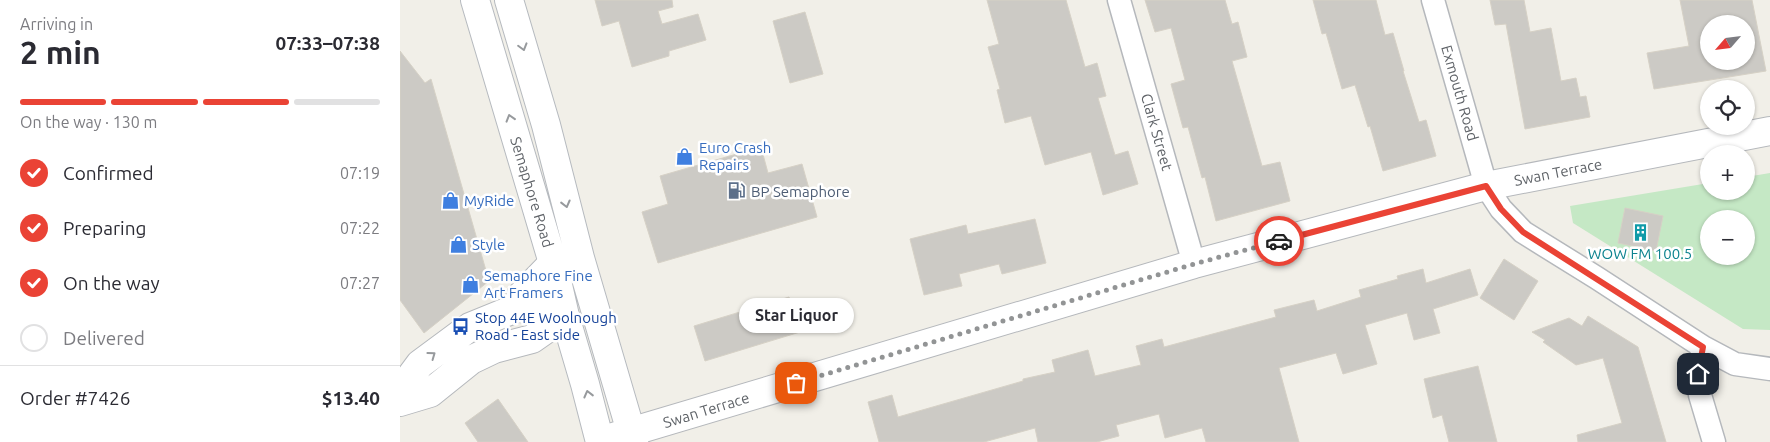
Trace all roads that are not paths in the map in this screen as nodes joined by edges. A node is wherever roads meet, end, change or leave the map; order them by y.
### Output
1 (476, 0) edge
2 (510, 0) edge
3 (1119, 0) edge
4 (1433, 0) edge
5 (1770, 131) edge
6 (1486, 186) junction
7 (580, 258) junction
8 (554, 263) junction
9 (1194, 264) junction
10 (520, 307) junction
11 (565, 316) junction
12 (1703, 347) junction
13 (609, 357) junction
14 (1770, 368) edge
15 (400, 391) edge
16 (400, 402) edge
17 (632, 437) edge
18 (600, 442) edge
19 (1714, 442) edge

8 -> 1 street, Semaphore Road
2 -> 7 street, Semaphore Road
3 - 9 street, Clark Street
4 - 6 street, Exmouth Road
5 - 6 street, Swan Terrace
6 - 9 street, Swan Terrace
6 - 12 street, Exmouth Road
7 - 11 street
7 - 13 street, Semaphore Road
8 - 10 street
8 - 11 street, Semaphore Road
9 - 17 street, Swan Terrace
10 - 11 street
15 -> 10 street
11 - 13 street
11 - 16 street
18 -> 11 street, Semaphore Road
12 - 14 street, Exmouth Road
12 - 19 street
13 - 17 street, Semaphore Road
17 - 18 street, Swan Terrace

